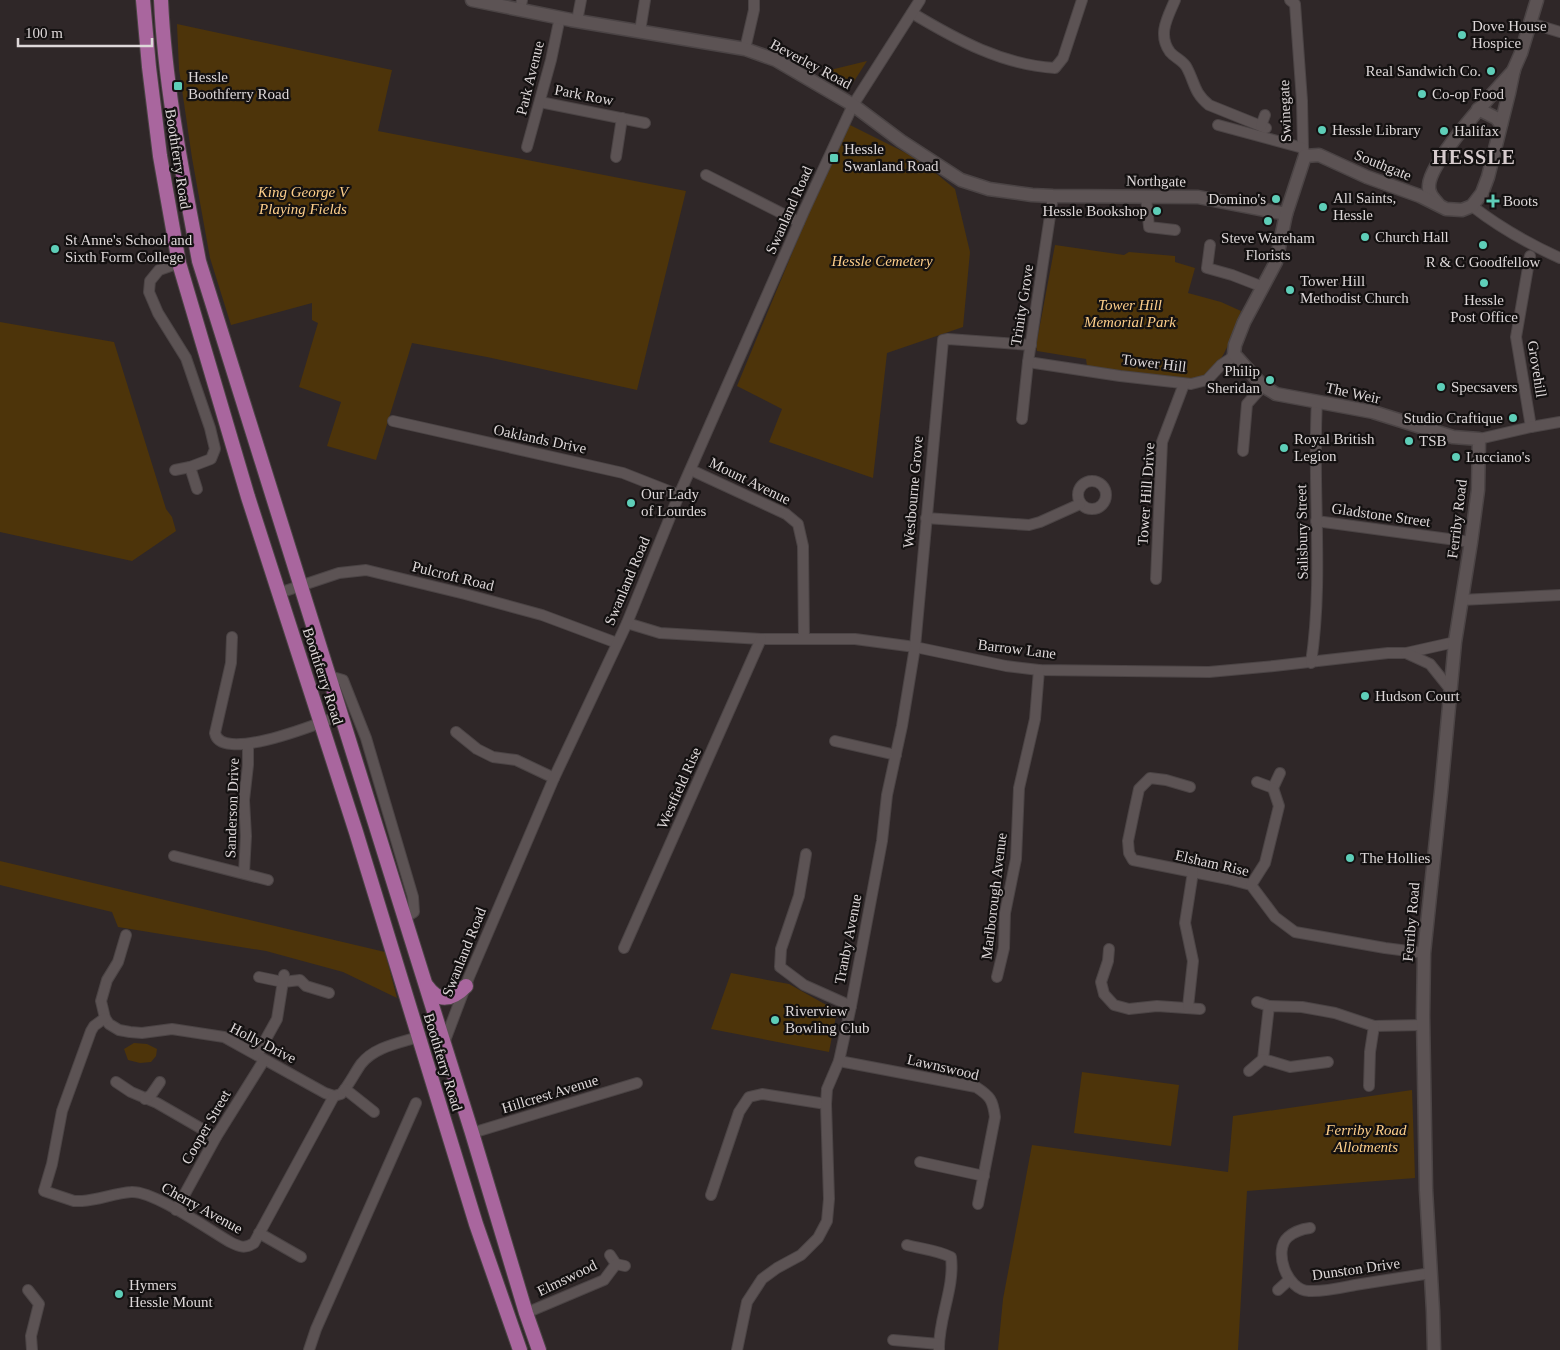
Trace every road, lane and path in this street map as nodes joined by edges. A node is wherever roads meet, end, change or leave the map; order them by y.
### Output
1 (143, 0) edge
2 (162, 0) edge
3 (472, 0) edge
4 (581, 0) edge
5 (645, 0) edge
6 (754, 0) edge
7 (920, 0) edge
8 (1082, 0) edge
9 (1175, 0) edge
10 (1537, 0) edge
11 (1292, 2) edge
12 (521, 5) edge
13 (912, 13) junction
14 (560, 17) junction
15 (577, 21) junction
16 (1530, 24) junction
17 (640, 31) junction
18 (1560, 32) edge
19 (745, 49) junction
20 (1514, 70) junction
21 (540, 102) junction
22 (853, 106) junction
23 (1478, 109) junction
24 (1265, 115) dead end
25 (622, 118) junction
26 (645, 122) dead end
27 (1502, 124) junction
28 (1218, 125) dead end
29 (528, 147) dead end
30 (1304, 152) junction
31 (616, 157) dead end
32 (706, 175) dead end
33 (1429, 185) junction
34 (1054, 196) junction
35 (1420, 196) junction
36 (1146, 197) junction
37 (1472, 206) junction
38 (1441, 207) junction
39 (1286, 214) junction
40 (799, 222) junction
41 (1175, 230) dead end
42 (1210, 245) dead end
43 (1530, 256) dead end
44 (1560, 258) edge
45 (180, 263) junction
46 (1263, 287) junction
47 (1030, 345) junction
48 (1234, 354) junction
49 (1028, 362) junction
50 (1184, 384) junction
51 (1263, 386) junction
52 (1317, 402) junction
53 (1022, 419) dead end
54 (393, 421) dead end
55 (1560, 422) edge
56 (1531, 427) junction
57 (1480, 440) junction
58 (1243, 451) dead end
59 (190, 466) junction
60 (175, 470) dead end
61 (692, 470) junction
62 (197, 489) dead end
63 (679, 495) junction
64 (1080, 504) dead end
65 (926, 518) junction
66 (1316, 521) junction
67 (1471, 542) junction
68 (1156, 578) dead end
69 (301, 585) junction
70 (279, 593) junction
71 (1560, 595) edge
72 (1461, 600) junction
73 (627, 623) junction
74 (232, 637) dead end
75 (804, 639) junction
76 (761, 640) junction
77 (1455, 642) junction
78 (617, 643) junction
79 (914, 647) junction
80 (1406, 653) junction
81 (1311, 663) junction
82 (1039, 670) junction
83 (329, 676) junction
84 (1450, 689) junction
85 (341, 715) junction
86 (320, 722) junction
87 (456, 732) dead end
88 (835, 741) dead end
89 (248, 744) junction
90 (896, 754) junction
91 (1280, 773) dead end
92 (554, 778) junction
93 (1257, 782) dead end
94 (1190, 787) dead end
95 (1273, 788) junction
96 (806, 854) dead end
97 (174, 856) dead end
98 (1193, 872) junction
99 (244, 873) junction
100 (268, 880) dead end
101 (1251, 885) junction
102 (404, 918) junction
103 (126, 935) dead end
104 (624, 948) dead end
105 (1109, 949) dead end
106 (1424, 952) junction
107 (259, 977) dead end
108 (997, 977) dead end
109 (284, 979) junction
110 (425, 983) junction
111 (466, 986) junction
112 (329, 993) dead end
113 (1257, 1002) dead end
114 (851, 1006) junction
115 (1269, 1006) junction
116 (1188, 1007) junction
117 (1200, 1009) dead end
118 (105, 1018) junction
119 (1423, 1025) junction
120 (1374, 1026) junction
121 (418, 1037) junction
122 (444, 1043) junction
123 (261, 1057) junction
124 (1263, 1059) junction
125 (839, 1061) junction
126 (1328, 1062) dead end
127 (1249, 1071) dead end
128 (116, 1082) dead end
129 (160, 1082) dead end
130 (638, 1083) dead end
131 (1369, 1086) dead end
132 (345, 1089) junction
133 (334, 1096) junction
134 (145, 1099) junction
135 (416, 1103) dead end
136 (826, 1104) junction
137 (374, 1112) dead end
138 (472, 1133) junction
139 (216, 1137) junction
140 (920, 1162) dead end
141 (984, 1176) junction
142 (711, 1195) dead end
143 (978, 1204) dead end
144 (176, 1210) junction
145 (1310, 1228) dead end
146 (259, 1232) junction
147 (1277, 1233) dead end
148 (1287, 1238) junction
149 (907, 1245) dead end
150 (610, 1255) dead end
151 (301, 1257) dead end
152 (1432, 1273) junction
153 (1289, 1280) junction
154 (28, 1290) dead end
155 (1278, 1290) dead end
156 (526, 1313) junction
157 (893, 1340) dead end
158 (939, 1347) edge
159 (32, 1350) edge
160 (309, 1350) edge
161 (520, 1350) edge
162 (539, 1350) edge
163 (738, 1350) edge
164 (1434, 1350) edge

1 - 45 main road, Boothferry Road
2 - 69 main road, Boothferry Road
3 - 12 street, Beverley Road
4 - 15 street
5 - 17 street
6 - 19 street
7 - 13 street, Swanland Road
8 - 13 street
9 - 24 street
10 - 16 street
11 - 30 street, Swinegate
12 - 14 street, Beverley Road
13 - 22 street, Swanland Road
14 - 15 street, Beverley Road
14 - 21 street, Park Avenue
15 - 17 street, Beverley Road
16 - 18 street
16 - 20 street
17 - 19 street, Beverley Road
19 - 22 street, Beverley Road
20 - 23 street, Southgate
20 - 27 street
21 - 25 street, Park Row
21 - 29 street, Park Avenue
22 - 34 street, Beverley Road
22 - 40 street, Swanland Road
23 - 27 street
23 - 33 street, Southgate
25 - 26 street, Park Row
25 - 31 street, Park Row
27 - 37 street
28 - 30 street
30 - 35 street, Southgate
30 - 39 street, Swinegate
32 - 40 street
33 - 35 street, Southgate
33 - 38 street
34 - 36 street, Northgate
34 - 47 street, Trinity Grove
35 - 38 street, Southgate
36 - 39 street, Northgate
36 - 41 street
37 - 38 street, Southgate
37 - 44 street
39 - 46 street
40 - 61 street, Swanland Road
42 - 46 street
43 - 56 street, Grovehill
45 - 59 street
45 - 70 main road, Boothferry Road
46 - 48 street
47 - 49 street, Trinity Grove
47 - 65 street, Westbourne Grove
48 - 50 street, Tower Hill
48 - 51 street, The Weir
49 - 50 street, Tower Hill
49 - 53 street, Trinity Grove
50 - 68 street, Tower Hill Drive
51 - 52 street, The Weir
51 - 58 street
52 - 57 street, The Weir
52 - 66 street, Salisbury Street
54 - 63 street, Oaklands Drive
55 - 56 street
56 - 57 street
57 - 67 street, Ferriby Road
59 - 60 street
59 - 62 street
61 - 63 street, Swanland Road
61 - 75 street, Mount Avenue
63 - 73 street, Swanland Road
64 - 65 street
65 - 79 street, Westbourne Grove
66 - 67 street, Gladstone Street
66 - 81 street, Salisbury Street
67 - 72 street, Ferriby Road
69 - 70 street, Pulcroft Road
69 - 78 street, Pulcroft Road
69 - 83 main road, Boothferry Road
70 - 86 main road, Boothferry Road
71 - 72 street
72 - 77 street, Ferriby Road
73 - 76 street, Barrow Lane
73 - 78 street, Swanland Road
74 - 89 street, Sanderson Drive
75 - 76 street, Barrow Lane
75 - 79 street, Barrow Lane
76 - 104 street, Westfield Rise
77 - 80 street, Barrow Lane
77 - 84 street, Ferriby Road
78 - 92 street, Swanland Road
79 - 82 street, Barrow Lane
79 - 90 street, Tranby Avenue
80 - 81 street, Barrow Lane
80 - 84 street, Barrow Lane
81 - 82 street, Barrow Lane
82 - 108 street, Marlborough Avenue
83 - 85 main road, Boothferry Road
83 - 102 street, Boothferry Road
84 - 106 street, Ferriby Road
85 - 86 street, Sanderson Drive
85 - 102 main road, Boothferry Road
86 - 89 street, Sanderson Drive
86 - 121 main road, Boothferry Road
87 - 92 street
88 - 90 street
89 - 99 street, Sanderson Drive
90 - 114 street, Tranby Avenue
91 - 95 street
92 - 111 street, Swanland Road
93 - 95 street
94 - 98 street, Elsham Rise
95 - 101 street
96 - 114 street
97 - 99 street, Sanderson Drive
98 - 101 street, Elsham Rise
98 - 116 street
99 - 100 street, Sanderson Drive
101 - 106 street, Elsham Rise
102 - 110 main road, Boothferry Road
103 - 118 street
105 - 116 street
106 - 119 street, Ferriby Road
107 - 109 street
109 - 112 street
109 - 123 street, Cooper Street
110 - 111 main road
110 - 122 main road, Boothferry Road
111 - 122 street, Swanland Road
113 - 115 street
114 - 125 street, Tranby Avenue
115 - 120 street
115 - 124 street
116 - 117 street
118 - 123 street, Holly Drive
118 - 144 street, Cherry Avenue
119 - 120 street
119 - 152 street, Ferriby Road
120 - 131 street
121 - 132 street
121 - 161 main road, Boothferry Road
122 - 138 main road, Boothferry Road
123 - 133 street, Holly Drive
123 - 139 street, Cooper Street
124 - 126 street
124 - 127 street
125 - 136 street, Tranby Avenue
125 - 141 street, Lawnswood
128 - 134 street
129 - 134 street
130 - 138 street, Hillcrest Avenue
132 - 133 street
132 - 137 street
133 - 146 street, Cherry Avenue
134 - 139 street
135 - 160 street
136 - 142 street
136 - 163 street, Tranby Avenue
138 - 156 main road, Boothferry Road
139 - 144 street, Cooper Street
140 - 141 street
141 - 143 street, Lawnswood
144 - 146 street, Cherry Avenue
145 - 148 street
146 - 151 street, Cherry Avenue
147 - 148 street
148 - 153 street
149 - 158 street
150 - 156 street, Elmswood
152 - 153 street, Dunston Drive
152 - 164 street, Ferriby Road
153 - 155 street
154 - 159 street
156 - 162 main road, Boothferry Road
157 - 158 street

